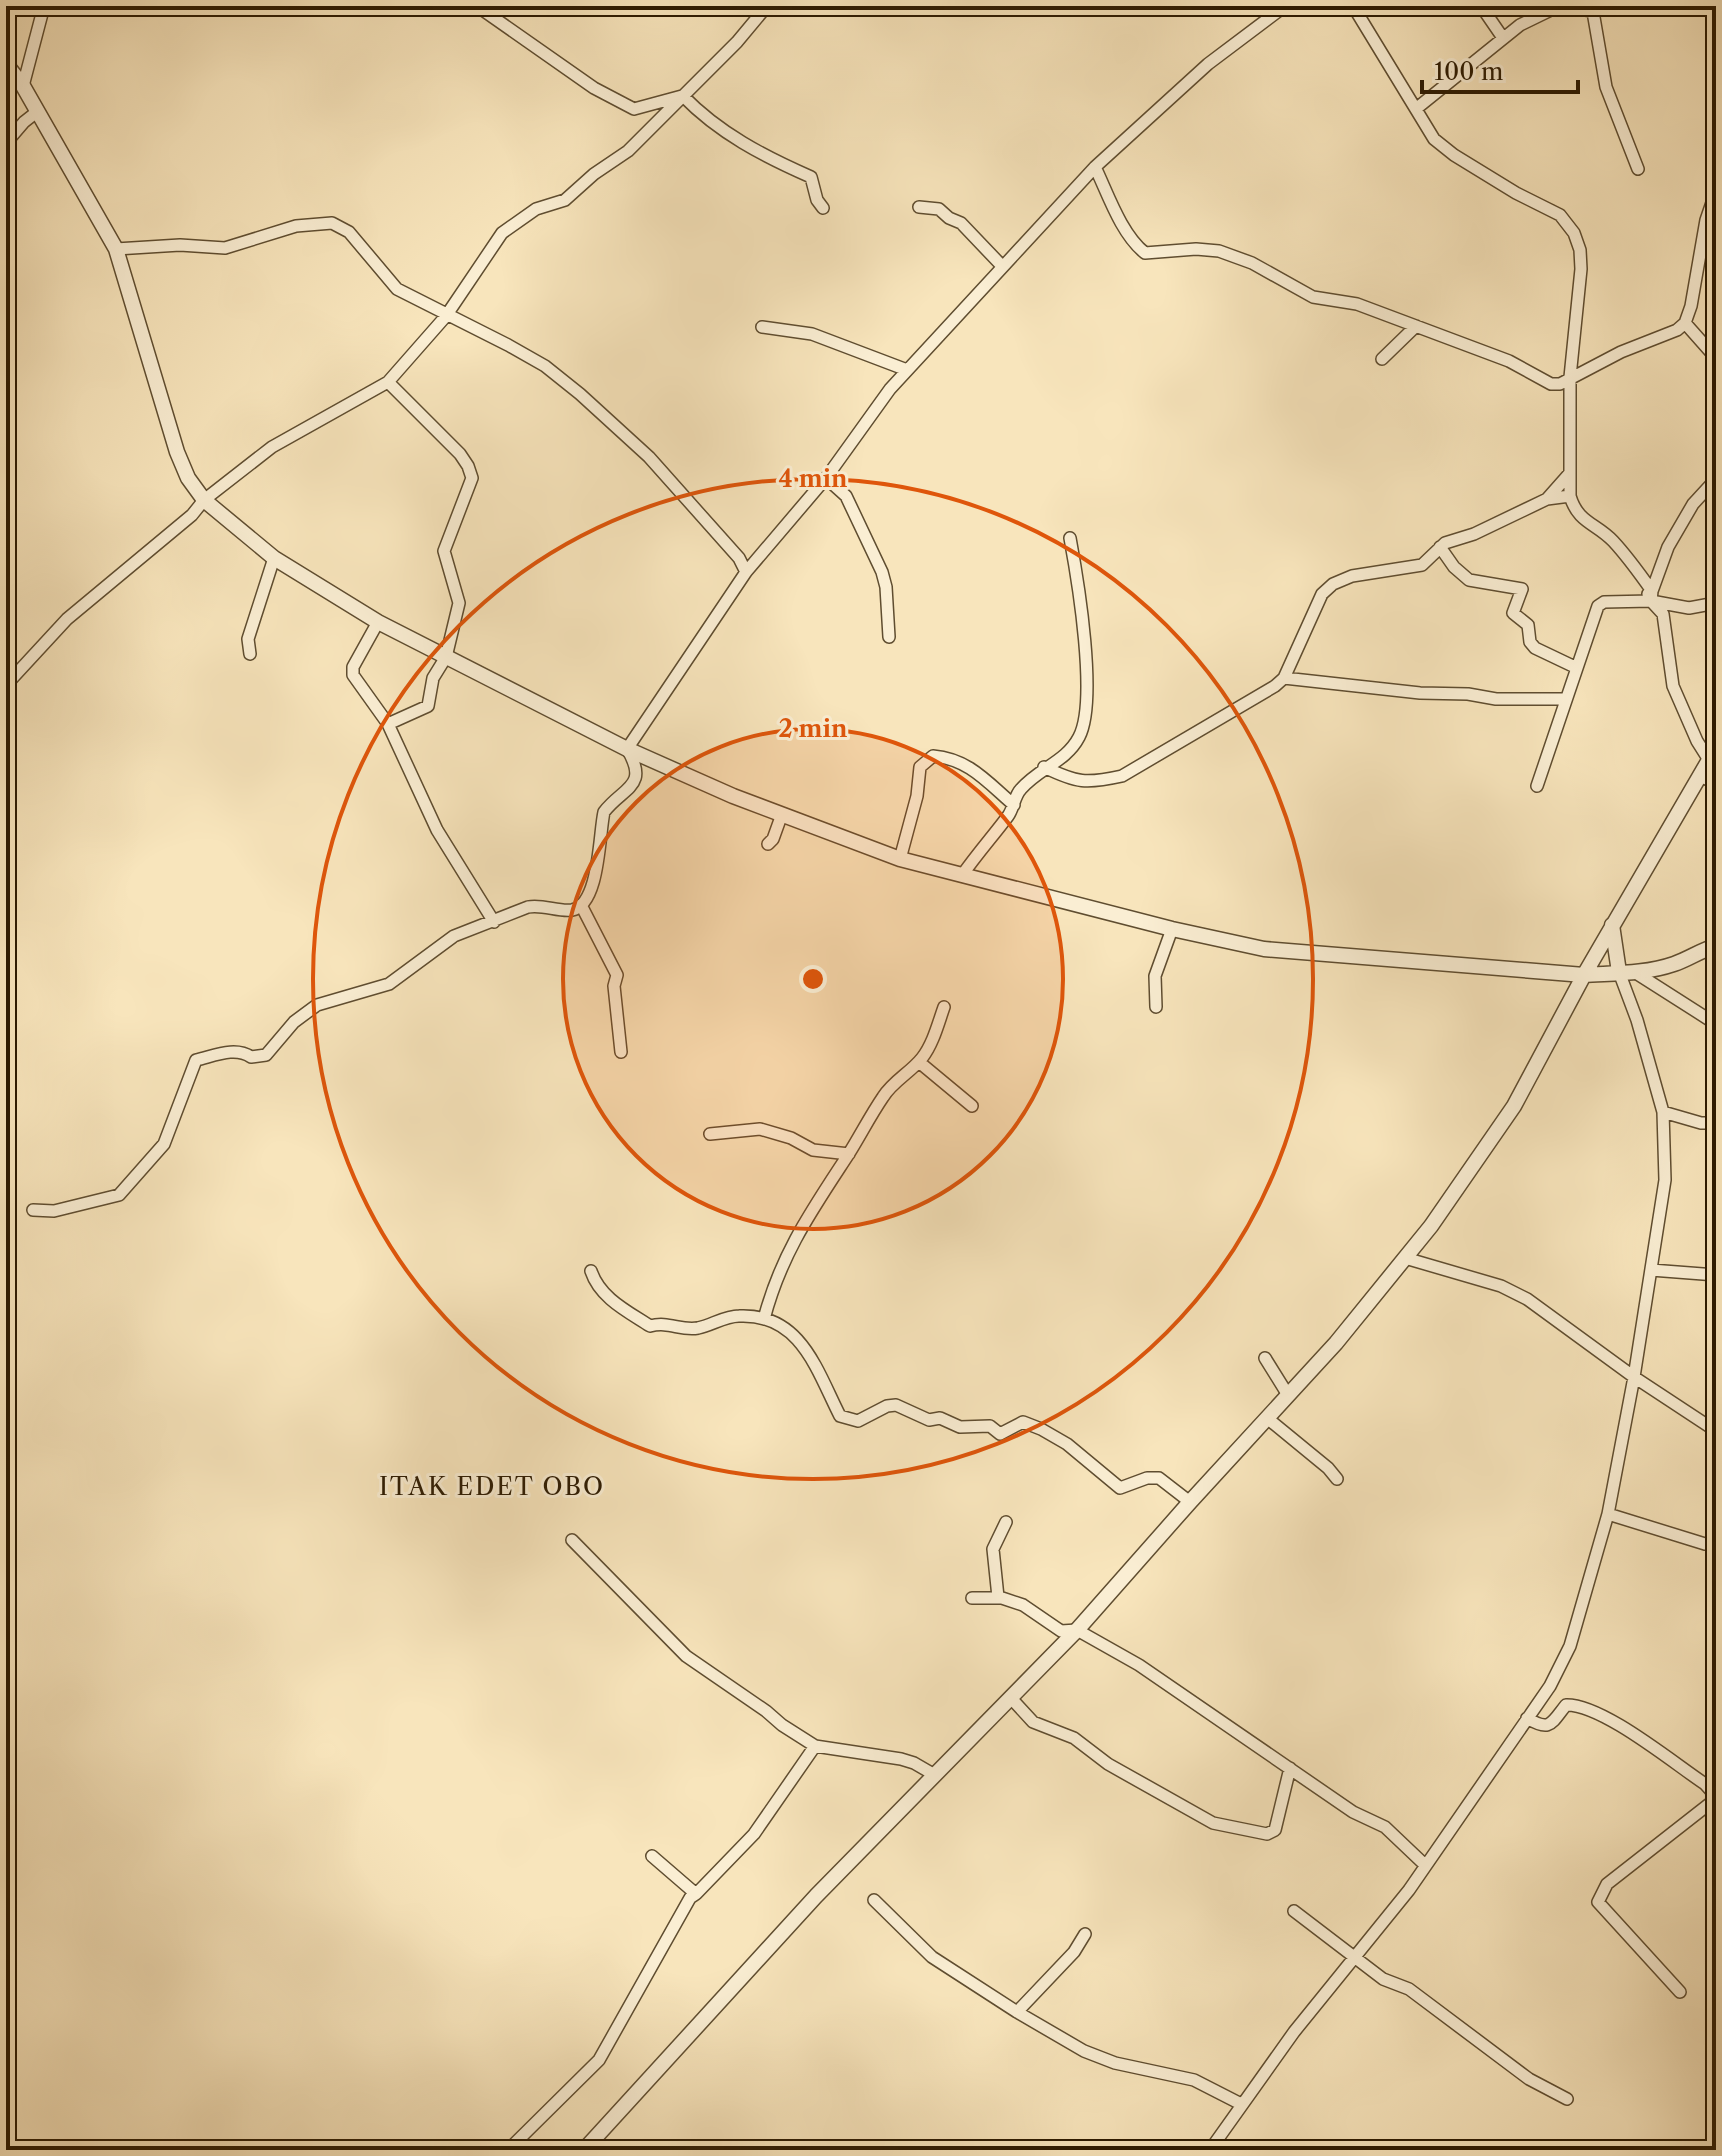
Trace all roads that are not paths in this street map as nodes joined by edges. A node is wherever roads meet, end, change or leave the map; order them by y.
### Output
1 (44, 6) edge
2 (477, 6) edge
3 (767, 6) edge
4 (1285, 6) edge
5 (1353, 6) edge
6 (1481, 6) edge
7 (1559, 6) edge
8 (1593, 8) edge
9 (1503, 38) junction
10 (6, 64) edge
11 (23, 86) junction
12 (683, 96) junction
13 (1417, 108) junction
14 (38, 111) junction
15 (6, 143) edge
16 (1095, 167) junction
17 (1638, 169) dead end
18 (1716, 191) edge
19 (919, 207) dead end
20 (823, 208) dead end
21 (1711, 222) edge
22 (116, 249) junction
23 (1002, 266) junction
24 (446, 316) junction
25 (1685, 323) junction
26 (1416, 326) junction
27 (762, 327) dead end
28 (1716, 358) edge
29 (1382, 359) dead end
30 (907, 370) junction
31 (1570, 377) junction
32 (388, 382) junction
33 (1570, 473) junction
34 (826, 478) junction
35 (1716, 479) edge
36 (1570, 496) junction
37 (1547, 499) junction
38 (204, 500) junction
39 (1070, 538) dead end
40 (1440, 547) junction
41 (274, 558) junction
42 (746, 572) junction
43 (1651, 596) junction
44 (1716, 603) edge
45 (378, 622) junction
46 (889, 637) dead end
47 (250, 654) dead end
48 (446, 657) junction
49 (1577, 668) junction
50 (1284, 678) junction
51 (6, 685) edge
52 (1566, 699) junction
53 (388, 724) junction
54 (627, 749) junction
55 (1712, 754) edge
56 (1044, 767) junction
57 (1699, 776) junction
58 (1716, 783) edge
59 (1537, 786) dead end
60 (1014, 805) junction
61 (782, 814) junction
62 (768, 844) dead end
63 (900, 859) junction
64 (963, 874) junction
65 (581, 905) junction
66 (494, 922) junction
67 (1612, 925) junction
68 (1172, 929) junction
69 (1716, 946) edge
70 (1619, 972) junction
71 (1636, 973) junction
72 (1584, 975) junction
73 (944, 1007) dead end
74 (1156, 1007) dead end
75 (1716, 1024) edge
76 (621, 1052) dead end
77 (919, 1062) junction
78 (972, 1106) dead end
79 (1663, 1112) junction
80 (1716, 1123) edge
81 (710, 1134) dead end
82 (849, 1154) junction
83 (33, 1210) dead end
84 (1405, 1258) junction
85 (1651, 1270) junction
86 (591, 1271) dead end
87 (1716, 1275) edge
88 (764, 1319) junction
89 (1265, 1358) dead end
90 (1634, 1377) junction
91 (1288, 1395) junction
92 (1267, 1418) junction
93 (1716, 1431) edge
94 (1337, 1479) dead end
95 (1190, 1502) junction
96 (1608, 1514) junction
97 (1006, 1522) dead end
98 (572, 1540) dead end
99 (1716, 1545) edge
100 (998, 1597) junction
101 (972, 1598) dead end
102 (1077, 1630) junction
103 (1010, 1697) junction
104 (1527, 1718) junction
105 (815, 1746) junction
106 (1290, 1768) junction
107 (933, 1774) junction
108 (652, 1856) dead end
109 (1425, 1865) junction
110 (696, 1894) junction
111 (874, 1900) dead end
112 (1294, 1911) dead end
113 (1085, 1934) dead end
114 (1356, 1957) junction
115 (1680, 1992) dead end
116 (1017, 2012) junction
117 (1567, 2099) dead end
118 (1241, 2104) junction
119 (508, 2150) edge
120 (584, 2150) edge
121 (1210, 2150) edge

1 - 11 street
2 - 12 street
3 - 12 street
4 - 16 street
5 - 13 street
6 - 9 street
7 - 8 street
7 - 9 street
8 - 17 street
9 - 13 street
10 - 11 street
11 - 14 street
12 - 20 street
12 - 24 street
13 - 31 street
14 - 15 street
14 - 22 street
16 - 23 street
16 - 26 street
18 - 21 street
19 - 23 street
21 - 25 street
22 - 24 street
22 - 38 street
23 - 30 street
24 - 32 street
24 - 42 street
25 - 28 street
25 - 31 street
26 - 29 street
26 - 31 street
27 - 30 street
30 - 34 street
31 - 33 street
32 - 38 street
32 - 48 street
33 - 36 street
33 - 37 street
34 - 42 street
34 - 46 street
35 - 43 street
36 - 37 street
36 - 43 street
37 - 40 street
38 - 41 street
38 - 51 street
39 - 56 street
40 - 49 street
40 - 50 street
41 - 45 street
41 - 47 street
42 - 54 street
43 - 44 street
43 - 49 street
43 - 55 street
45 - 48 street
45 - 53 street
48 - 53 street
48 - 54 street
49 - 52 street
50 - 52 street
50 - 56 street
52 - 59 street
53 - 66 street
54 - 61 street
54 - 65 street
55 - 57 street
56 - 60 street
57 - 58 street
57 - 67 street
60 - 63 street
60 - 64 street
61 - 62 street
61 - 63 street
63 - 64 street
64 - 68 street
65 - 66 street
65 - 76 street
66 - 83 street
67 - 70 street
67 - 72 street
68 - 72 street
68 - 74 street
69 - 71 street
70 - 71 street
70 - 72 street
70 - 79 street
71 - 75 street
72 - 84 street
73 - 77 street
77 - 78 street
77 - 82 street
79 - 80 street
79 - 85 street
81 - 82 street
82 - 88 street
84 - 90 street
84 - 91 street
85 - 87 street
85 - 90 street
86 - 88 street
88 - 95 street
89 - 91 street
90 - 93 street
90 - 96 street
91 - 92 street
92 - 94 street
92 - 95 street
95 - 102 street
96 - 99 street
96 - 104 street
97 - 100 street
98 - 105 street
100 - 101 street
100 - 102 street
102 - 103 street
102 - 106 street
103 - 106 street
103 - 107 street
104 - 109 street
104 - 115 street
105 - 107 street
105 - 110 street
106 - 109 street
107 - 120 street
108 - 110 street
109 - 114 street
110 - 119 street
111 - 116 street
112 - 114 street
113 - 116 street
114 - 117 street
114 - 118 street
116 - 118 street
118 - 121 street

